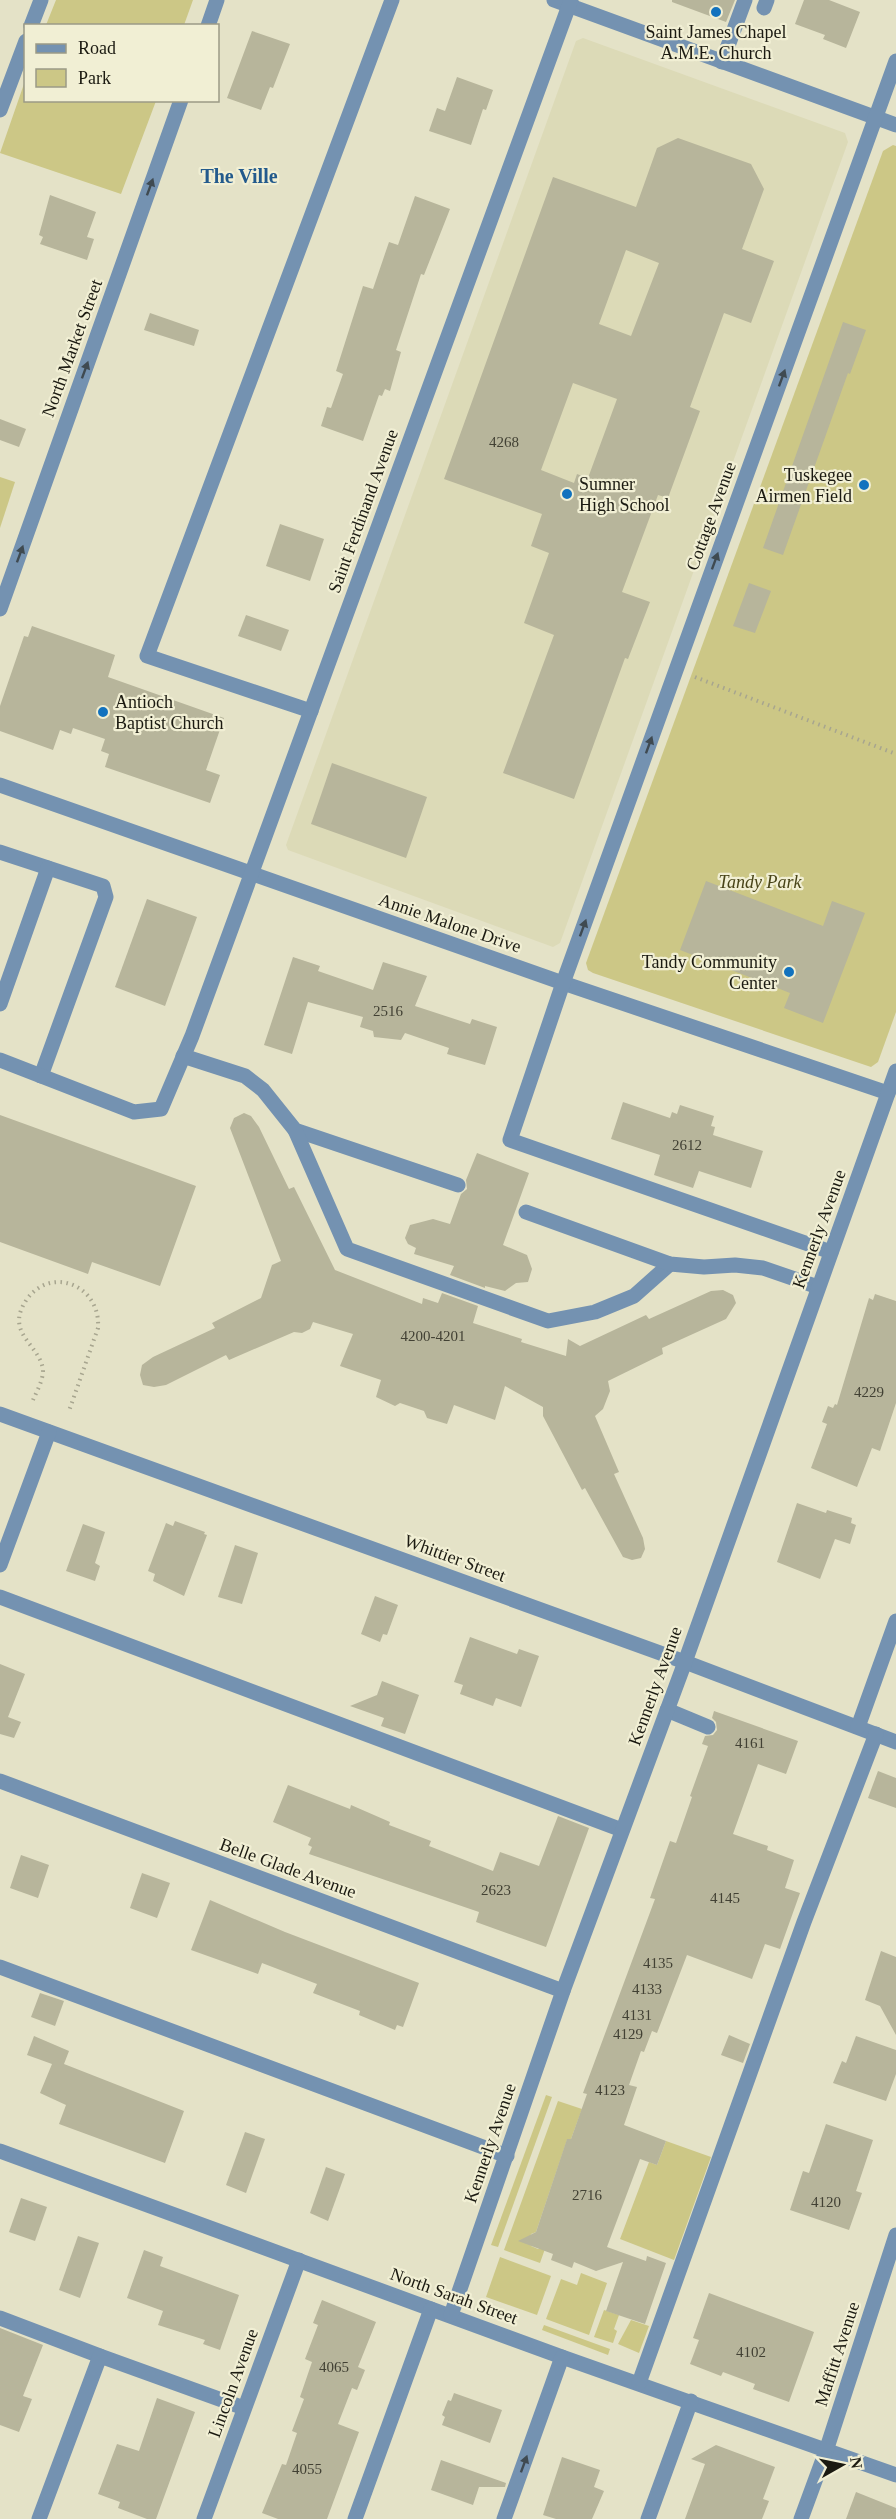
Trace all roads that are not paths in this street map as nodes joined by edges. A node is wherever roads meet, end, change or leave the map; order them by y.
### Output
1 (41, 0) edge
2 (217, 0) edge
3 (392, 0) edge
4 (745, 0) edge
5 (565, 2) edge
6 (32, 24) edge
7 (209, 24) edge
8 (24, 46) edge
9 (896, 61) edge
10 (722, 62) junction
11 (180, 102) edge
12 (0, 110) edge
13 (875, 118) junction
14 (896, 126) edge
15 (0, 607) edge
16 (311, 711) junction
17 (0, 785) edge
18 (0, 852) edge
19 (48, 868) junction
20 (251, 874) junction
21 (563, 983) junction
22 (0, 1004) edge
23 (183, 1056) junction
24 (0, 1060) edge
25 (896, 1071) edge
26 (41, 1076) junction
27 (888, 1093) junction
28 (295, 1130) junction
29 (458, 1185) dead end
30 (526, 1212) dead end
31 (831, 1252) junction
32 (670, 1264) junction
33 (818, 1287) junction
34 (0, 1414) edge
35 (49, 1432) junction
36 (0, 1564) edge
37 (0, 1597) edge
38 (896, 1621) edge
39 (685, 1662) junction
40 (667, 1710) junction
41 (708, 1727) dead end
42 (858, 1727) junction
43 (876, 1734) junction
44 (896, 1742) edge
45 (0, 1781) edge
46 (622, 1830) junction
47 (0, 1967) edge
48 (563, 1991) junction
49 (1, 2156) edge
50 (507, 2156) junction
51 (896, 2235) edge
52 (299, 2260) junction
53 (431, 2309) junction
54 (451, 2315) junction
55 (0, 2318) edge
56 (100, 2356) junction
57 (562, 2357) junction
58 (639, 2383) junction
59 (691, 2401) junction
60 (244, 2408) junction
61 (826, 2451) junction
62 (896, 2475) edge
63 (39, 2519) edge
64 (204, 2519) edge
65 (355, 2519) edge
66 (504, 2519) edge
67 (648, 2519) edge
68 (801, 2519) edge

1 - 6 street
2 - 7 street
3 - 16 street
4 - 10 street
5 - 10 street
5 - 16 street, Saint Ferdinand Avenue
8 - 12 street
9 - 13 street, Cottage Avenue
10 - 13 street
15 -> 11 street, North Market Street
13 - 14 street
21 -> 13 street, Cottage Avenue
16 - 20 street, Saint Ferdinand Avenue
17 - 20 street, Annie Malone Drive
18 - 19 street
19 - 22 street
19 - 26 street
20 - 21 street, Annie Malone Drive
20 - 23 street, Saint Ferdinand Avenue
21 - 27 street, Annie Malone Drive
21 - 31 street, Cottage Avenue
23 - 26 street, Saint Ferdinand Avenue
23 - 28 street
24 - 26 street
25 - 27 street, Kennerly Avenue
27 - 31 street, Kennerly Avenue
28 - 29 street
28 - 32 street
30 - 32 street
31 - 33 street, Kennerly Avenue
32 - 33 street
33 - 39 street, Kennerly Avenue
34 - 35 street, Whittier Street
35 - 36 street
35 - 39 street, Whittier Street
37 - 46 street
38 - 42 street
39 - 40 street, Kennerly Avenue
39 - 42 street, Whittier Street
40 - 41 street
40 - 46 street, Kennerly Avenue
42 - 43 street, Whittier Street
43 - 44 street, Whittier Street
43 - 58 street
45 - 48 street, Belle Glade Avenue
46 - 48 street, Kennerly Avenue
47 - 50 street
48 - 50 street, Kennerly Avenue
49 - 52 street, North Sarah Street
50 - 54 street, Kennerly Avenue
51 - 61 street, Maffitt Avenue
52 - 53 street, North Sarah Street
52 - 60 street, Lincoln Avenue
53 - 54 street, North Sarah Street
53 - 65 street
54 - 57 street, North Sarah Street
55 - 56 street
56 - 60 street
56 - 63 street
57 - 58 street, North Sarah Street
66 -> 57 street
58 - 59 street, North Sarah Street
59 - 61 street, North Sarah Street
59 - 67 street
60 - 64 street, Lincoln Avenue
61 - 62 street, North Sarah Street
61 - 68 street, Maffitt Avenue

